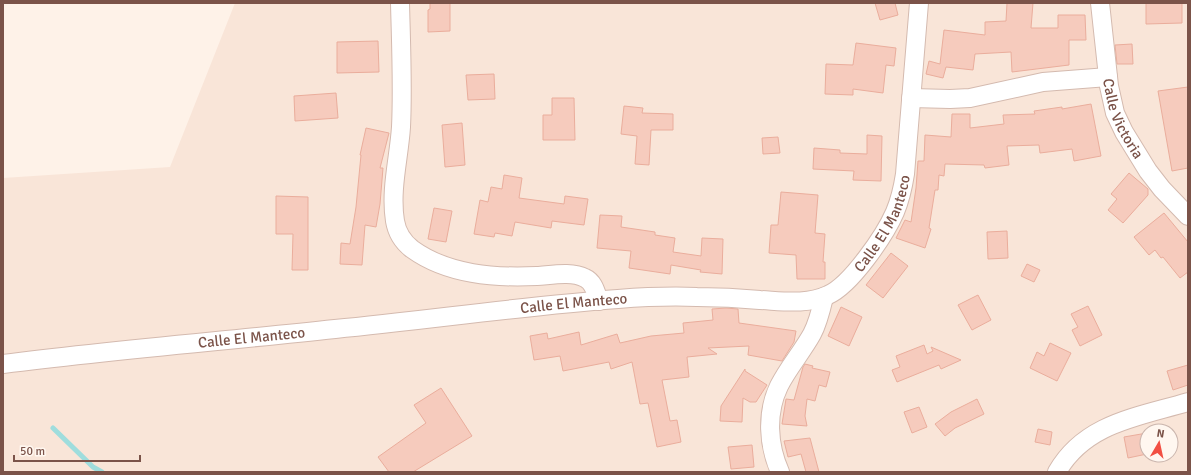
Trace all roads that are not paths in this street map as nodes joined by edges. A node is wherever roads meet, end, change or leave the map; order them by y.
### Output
1 (400, 3) edge
2 (919, 3) edge
3 (1100, 3) edge
4 (1108, 77) junction
5 (911, 98) junction
6 (1188, 216) edge
7 (824, 297) junction
8 (599, 301) junction
9 (3, 364) edge
10 (1188, 402) edge
11 (780, 472) edge
12 (1057, 472) edge

1 - 8 street
2 - 5 street, Calle El Manteco
3 - 4 street, Calle Victoria
4 - 5 street
4 - 6 street, Calle Victoria
5 - 7 street, Calle El Manteco
7 - 8 street, Calle El Manteco
7 - 11 street
8 - 9 street, Calle El Manteco
10 - 12 street

